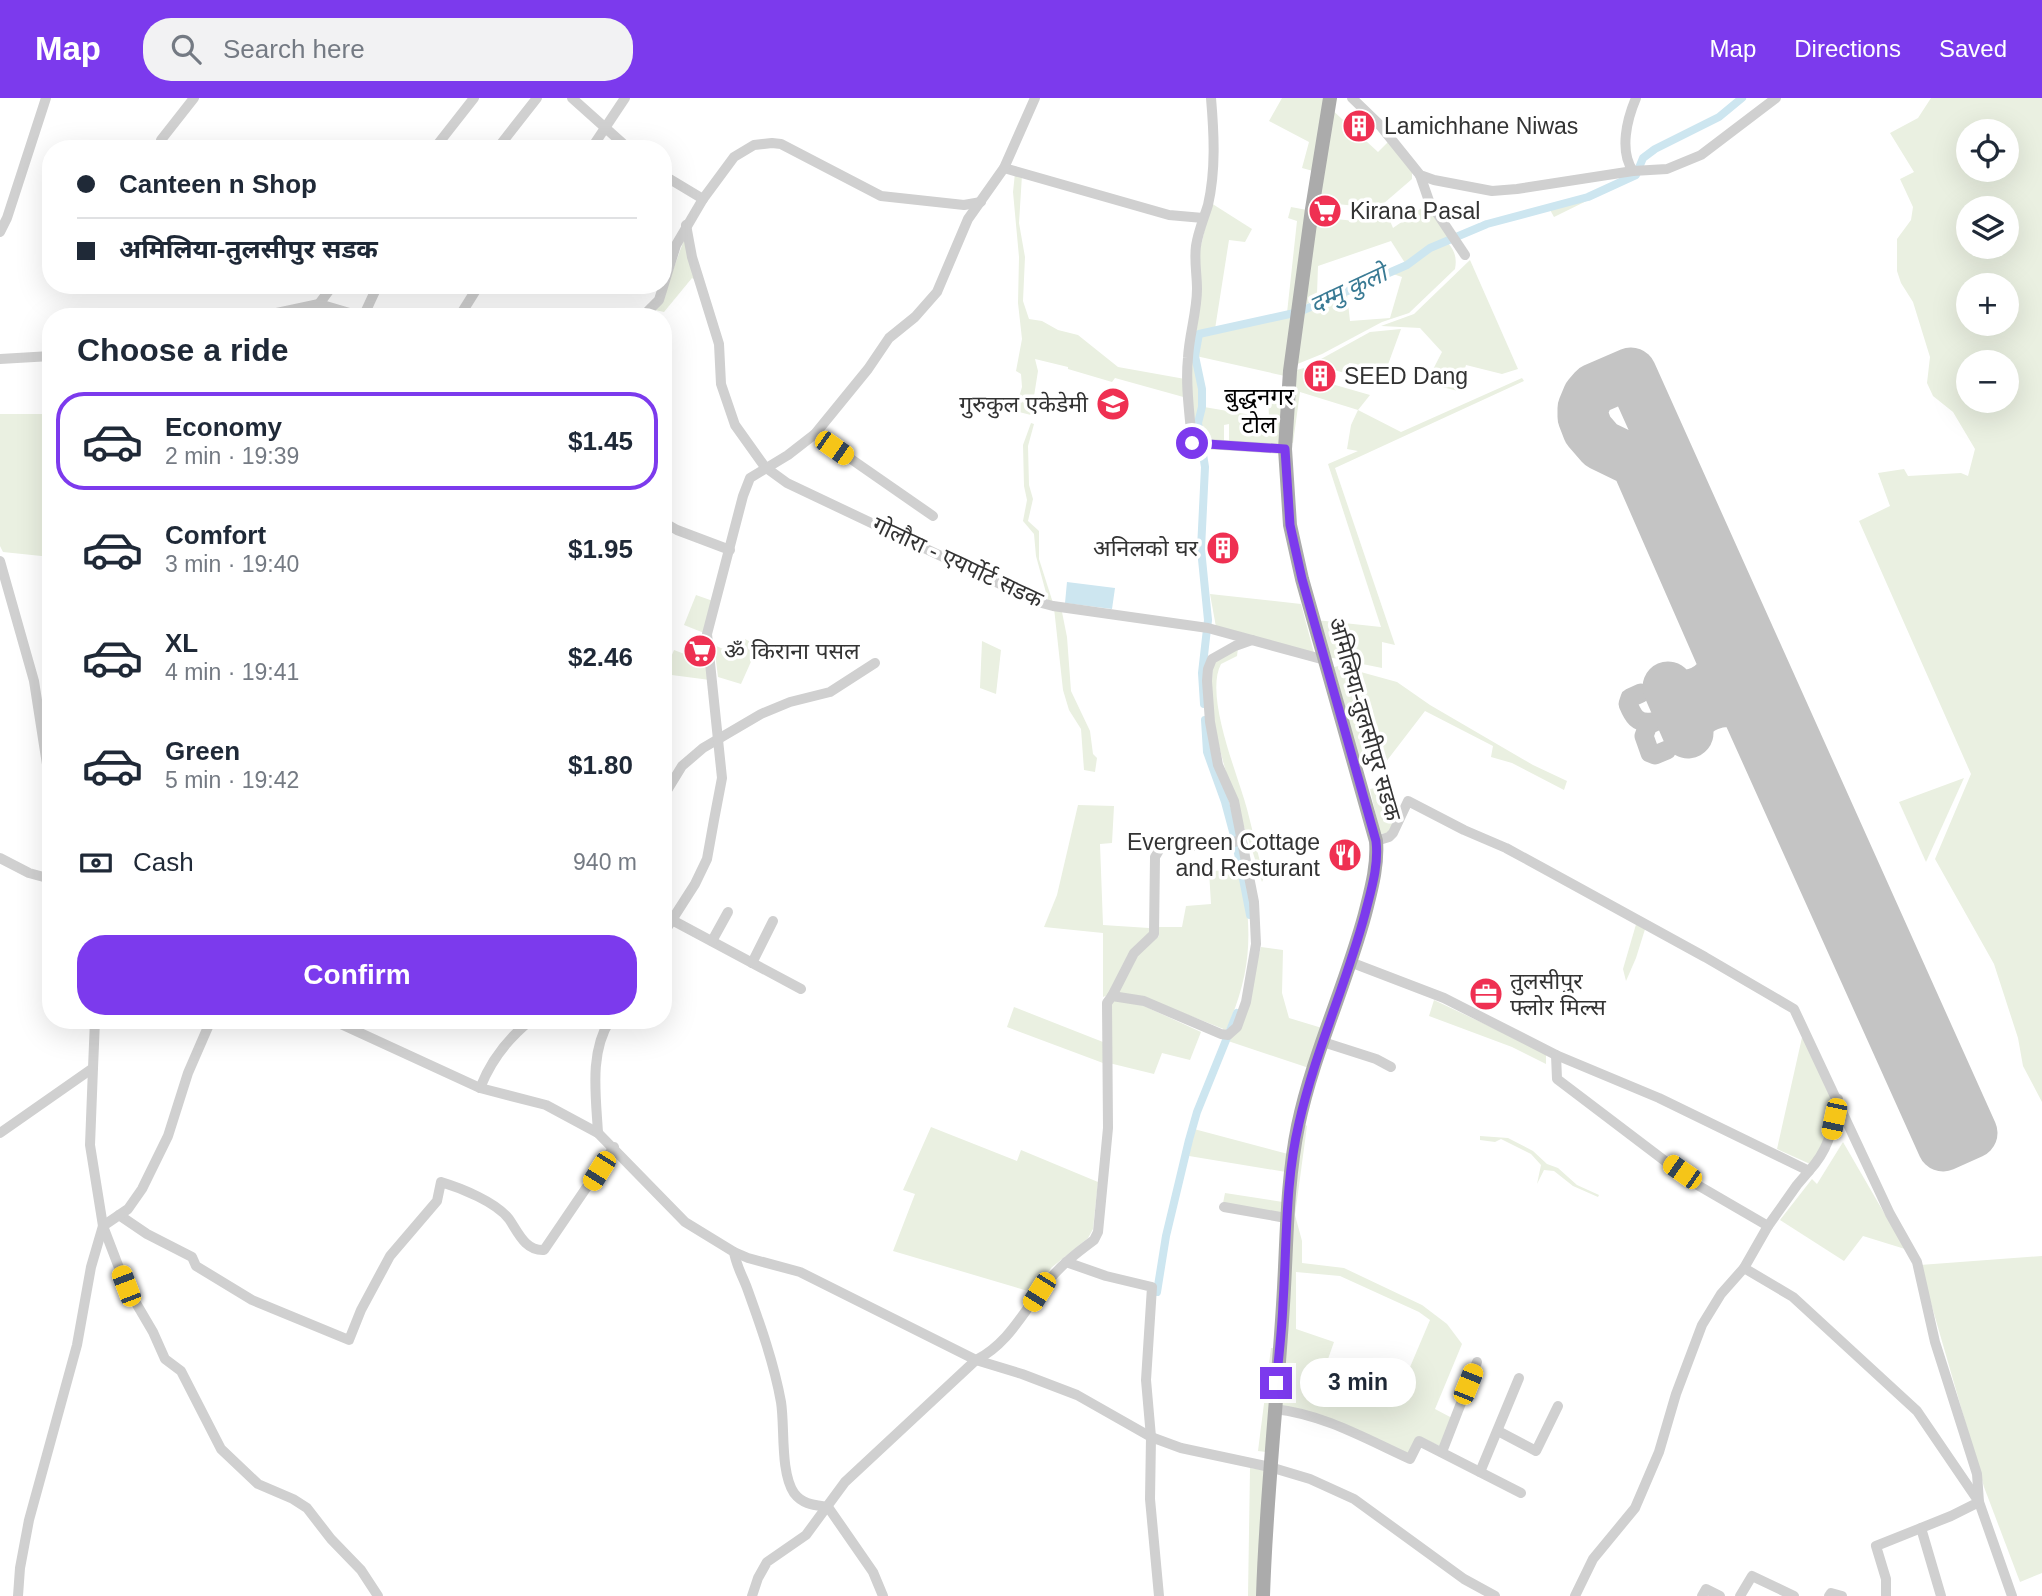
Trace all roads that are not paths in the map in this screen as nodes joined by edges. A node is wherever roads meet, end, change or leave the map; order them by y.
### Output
1 (46, 98) edge
2 (194, 98) edge
3 (474, 98) edge
4 (537, 98) edge
5 (572, 98) edge
6 (625, 98) edge
7 (1035, 98) edge
8 (1211, 98) edge
9 (1330, 98) edge
10 (1352, 98) edge
11 (1636, 98) edge
12 (1776, 98) edge
13 (606, 127) junction
14 (161, 140) dead end
15 (441, 140) edge
16 (504, 140) edge
17 (597, 140) edge
18 (620, 140) edge
19 (1004, 168) junction
20 (1633, 171) junction
21 (1420, 175) junction
22 (672, 181) edge
23 (702, 199) junction
24 (981, 202) junction
25 (1203, 218) junction
26 (687, 225) junction
27 (0, 232) edge
28 (1465, 255) dead end
29 (672, 258) edge
30 (326, 294) edge
31 (661, 294) edge
32 (319, 304) junction
33 (300, 308) edge
34 (333, 308) edge
35 (651, 308) edge
36 (42, 357) edge
37 (0, 359) edge
38 (815, 434) junction
39 (1285, 449) junction
40 (765, 467) junction
41 (933, 516) dead end
42 (672, 527) edge
43 (730, 550) junction
44 (0, 561) edge
45 (1252, 640) junction
46 (1325, 660) junction
47 (875, 663) dead end
48 (42, 732) edge
49 (719, 739) junction
50 (672, 782) edge
51 (1240, 840) junction
52 (1376, 841) junction
53 (0, 858) edge
54 (42, 877) edge
55 (728, 912) dead end
56 (672, 920) joint
57 (773, 921) dead end
58 (712, 941) junction
59 (1350, 961) junction
60 (752, 963) junction
61 (801, 989) dead end
62 (1112, 996) junction
63 (95, 1029) edge
64 (208, 1029) edge
65 (352, 1029) edge
66 (520, 1029) edge
67 (606, 1029) edge
68 (1323, 1042) junction
69 (1556, 1055) junction
70 (1391, 1067) dead end
71 (93, 1068) junction
72 (480, 1088) junction
73 (1838, 1099) junction
74 (0, 1133) edge
75 (598, 1133) junction
76 (614, 1147) junction
77 (1809, 1171) junction
78 (1224, 1207) dead end
79 (119, 1215) junction
80 (1286, 1219) junction
81 (103, 1226) junction
82 (1768, 1226) junction
83 (734, 1252) junction
84 (1066, 1262) junction
85 (1744, 1268) junction
86 (976, 1360) junction
87 (1477, 1362) dead end
88 (1519, 1378) dead end
89 (1558, 1406) dead end
90 (1274, 1409) junction
91 (1498, 1431) junction
92 (1151, 1437) junction
93 (1442, 1452) junction
94 (1270, 1467) junction
95 (1480, 1472) junction
96 (1521, 1493) dead end
97 (1979, 1502) junction
98 (828, 1507) junction
99 (1921, 1528) junction
100 (2009, 1595) edge
101 (18, 1596) edge
102 (378, 1596) edge
103 (752, 1596) edge
104 (883, 1596) edge
105 (1159, 1596) edge
106 (1263, 1596) edge
107 (1495, 1596) edge
108 (1575, 1596) edge
109 (1702, 1596) edge
110 (1720, 1596) edge
111 (1740, 1596) edge
112 (1794, 1596) edge
113 (1829, 1596) edge
114 (1842, 1596) edge
115 (1886, 1596) edge
116 (1941, 1596) edge

1 - 27 street
2 - 14 street
3 - 15 street
4 - 16 street
5 - 13 street
6 - 13 street
7 - 19 street
8 - 25 street
9 - 39 main road, अमिलिया-तुलसीपुर सडक
10 - 21 street
11 - 20 street
12 - 20 street
13 - 17 street
13 - 18 street
19 - 24 street
19 - 25 street
20 - 21 street
21 - 28 street
22 - 23 street
23 - 24 street
23 - 26 street
24 - 38 street
25 - 39 street
26 - 29 street
26 - 40 street
30 - 32 street
31 - 35 street
32 - 33 street
32 - 34 street
36 - 37 street
38 - 40 street
38 - 41 street
39 - 46 main road, अमिलिया-तुलसीपुर सडक
40 - 43 street
40 - 45 street, गोलौरा - एयर्पोर्ट सडक
42 - 43 street
43 - 49 street
44 - 48 street
45 - 46 street, गोलौरा - एयर्पोर्ट सडक
45 - 51 street
46 - 52 main road, अमिलिया-तुलसीपुर सडक
47 - 49 street
49 - 50 street
49 - 56 street
51 - 62 street
51 - 62 street
52 - 59 main road, अमिलिया-तुलसीपुर सडक
52 - 73 street
53 - 54 street
55 - 58 street
56 - 58 street
57 - 60 street
58 - 60 street
59 - 68 main road, अमिलिया-तुलसीपुर सडक
59 - 69 street
60 - 61 street
62 - 84 street
63 - 71 street
64 - 79 street
65 - 72 street
66 - 72 street
67 - 75 street
68 - 70 street
68 - 80 main road, अमिलिया-तुलसीपुर सडक
69 - 77 street
69 - 82 street
71 - 74 street
71 - 81 street
72 - 75 street
73 - 77 street
73 - 97 street
75 - 76 street
76 - 79 street
76 - 83 street
77 - 82 street
78 - 80 street
79 - 81 street
80 - 90 main road, अमिलिया-तुलसीपुर सडक
81 - 101 street
81 - 102 street
82 - 85 street
83 - 86 street
83 - 98 street
84 - 86 street
84 - 92 street
85 - 97 street
85 - 108 street
86 - 92 street
86 - 98 street
87 - 93 street
88 - 91 street
89 - 91 street
90 - 93 street
90 - 94 main road, अमिलिया-तुलसीपुर सडक
91 - 95 street
92 - 94 street
92 - 105 street
93 - 95 street
94 - 106 main road, अमिलिया-तुलसीपुर सडक
94 - 107 street
95 - 96 street
97 - 99 street
97 - 100 street
98 - 103 street
98 - 104 street
99 - 115 street
99 - 116 street
109 - 110 street
111 - 112 street
113 - 114 street

